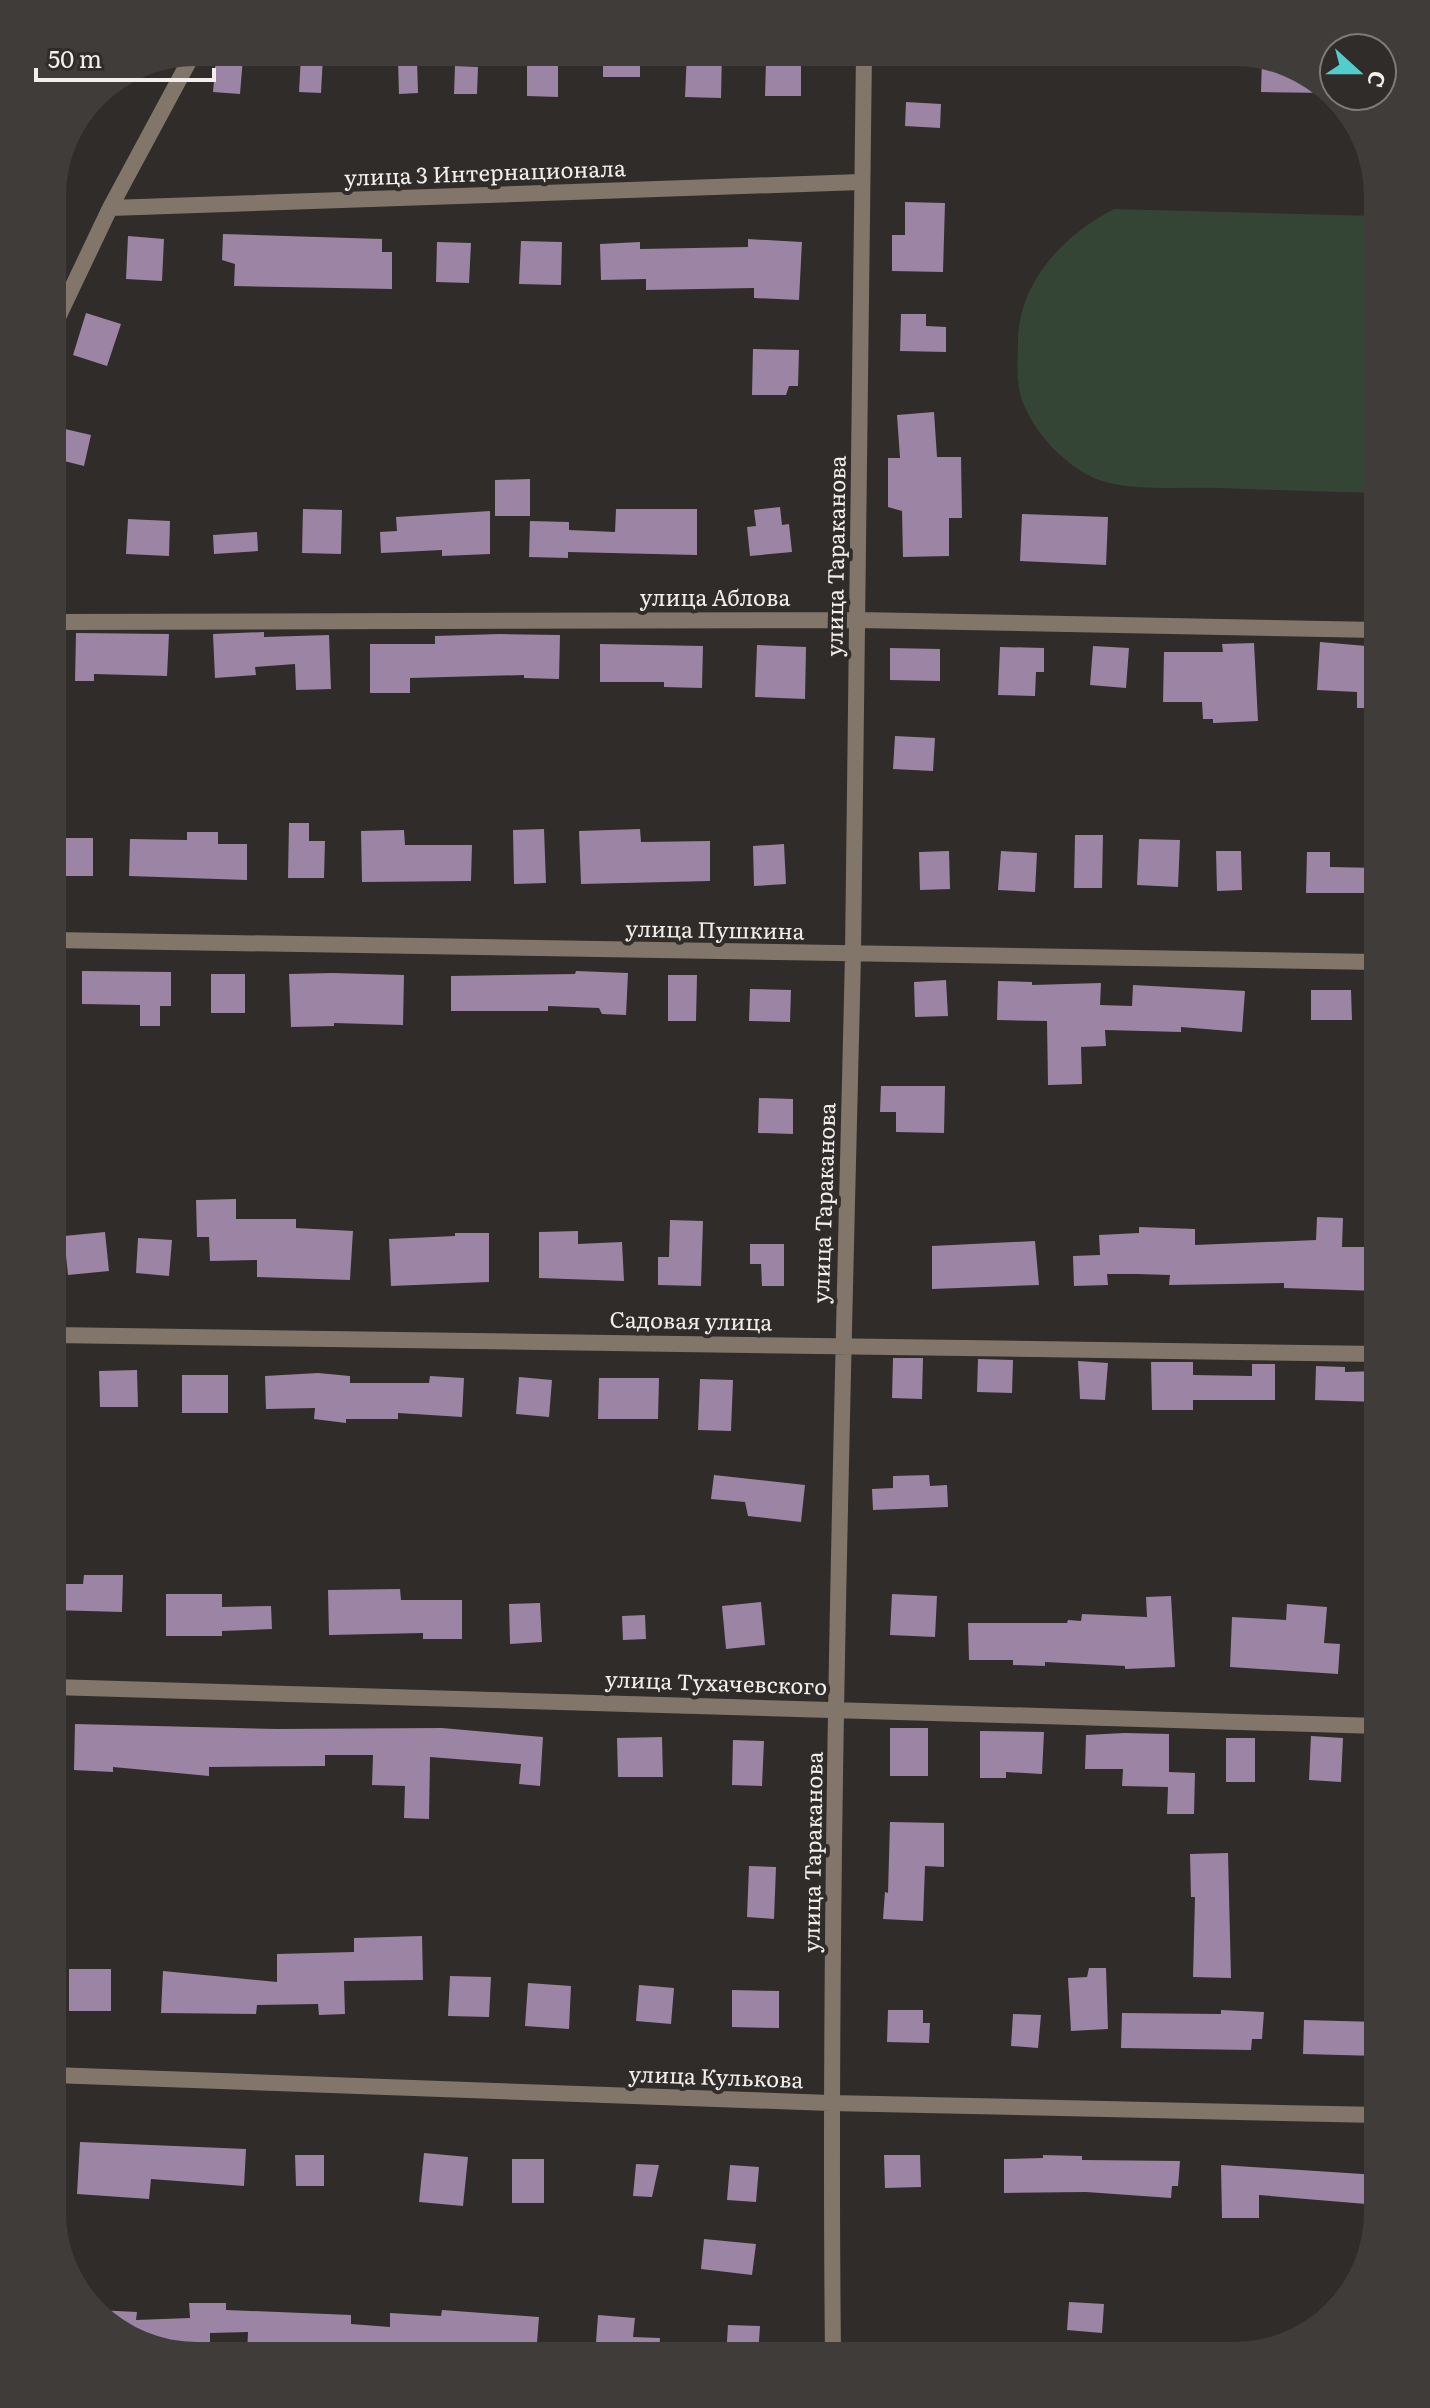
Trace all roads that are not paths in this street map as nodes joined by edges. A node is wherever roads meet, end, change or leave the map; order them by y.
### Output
1 (864, 66) edge
2 (186, 67) edge
3 (861, 182) junction
4 (110, 208) junction
5 (66, 301) edge
6 (858, 620) junction
7 (66, 622) edge
8 (1364, 630) edge
9 (66, 940) edge
10 (853, 954) junction
11 (1364, 962) edge
12 (66, 1335) edge
13 (842, 1345) junction
14 (1364, 1354) edge
15 (66, 1687) edge
16 (838, 1708) junction
17 (1364, 1726) edge
18 (66, 2076) edge
19 (830, 2103) junction
20 (1364, 2115) edge
21 (833, 2342) edge

1 - 3 street, улица Тараканова
2 - 4 street
3 - 4 street, улица 3 Интернационала
3 - 6 street, улица Тараканова
4 - 5 street
6 - 7 street, улица Аблова
6 - 8 street, улица Аблова
6 - 10 street, улица Тараканова
9 - 10 street, улица Пушкина
10 - 11 street, улица Пушкина
10 - 13 street, улица Тараканова
12 - 13 street, Садовая улица
13 - 14 street, Садовая улица
13 - 16 street, улица Тараканова
15 - 16 street, улица Тухачевского
16 - 17 street, улица Тухачевского
16 - 19 street, улица Тараканова
18 - 19 street, улица Кулькова
19 - 20 street, улица Кулькова
19 - 21 street, улица Тараканова

